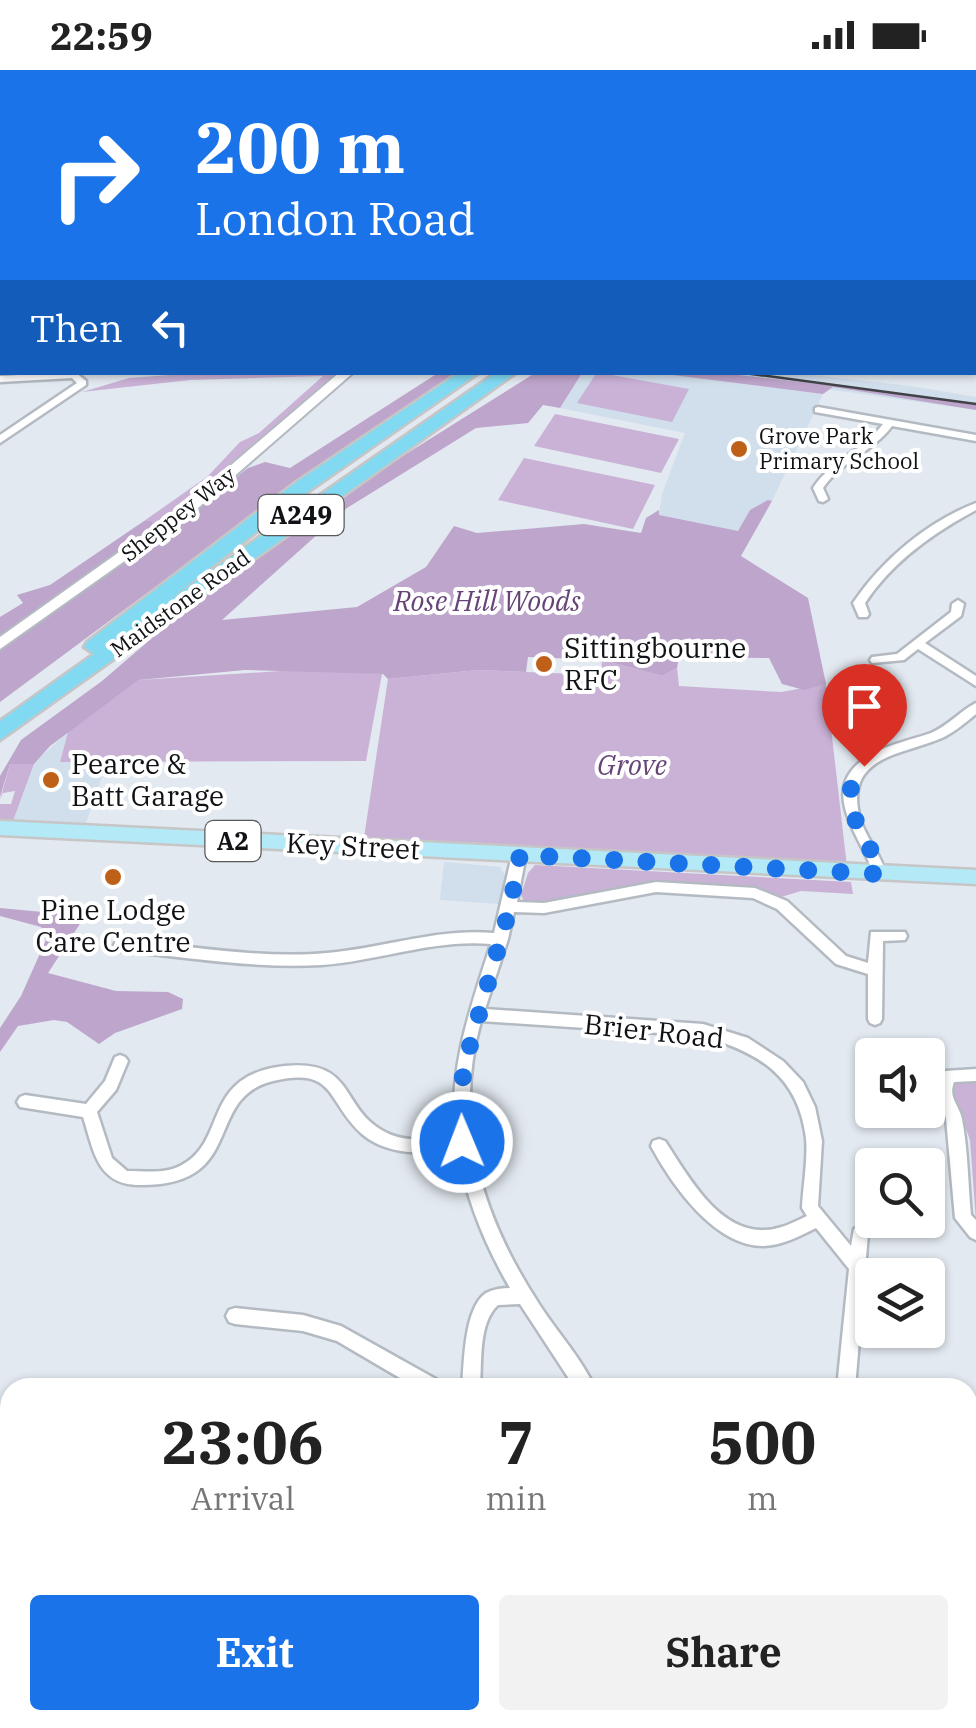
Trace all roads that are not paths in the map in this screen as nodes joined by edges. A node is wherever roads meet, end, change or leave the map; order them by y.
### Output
1 (74, 375) edge
2 (345, 375) edge
3 (468, 375) edge
4 (487, 375) edge
5 (504, 375) edge
6 (518, 375) edge
7 (0, 379) edge
8 (464, 402) junction
9 (818, 410) dead end
10 (888, 424) junction
11 (976, 438) edge
12 (0, 440) edge
13 (823, 500) dead end
14 (976, 506) edge
15 (958, 604) dead end
16 (863, 614) dead end
17 (917, 643) junction
18 (0, 644) edge
19 (84, 657) junction
20 (876, 660) dead end
21 (976, 682) edge
22 (976, 707) edge
23 (0, 716) edge
24 (0, 732) edge
25 (0, 828) edge
26 (520, 855) junction
27 (879, 874) junction
28 (976, 877) edge
29 (510, 907) junction
30 (900, 936) dead end
31 (501, 939) junction
32 (122, 945) dead end
33 (875, 971) junction
34 (476, 1015) junction
35 (875, 1020) dead end
36 (120, 1061) dead end
37 (976, 1076) edge
38 (26, 1102) dead end
39 (89, 1111) junction
40 (462, 1142) junction
41 (659, 1146) dead end
42 (817, 1219) junction
43 (976, 1232) edge
44 (855, 1263) edge
45 (526, 1296) junction
46 (855, 1297) edge
47 (235, 1316) dead end
48 (418, 1378) edge
49 (472, 1378) edge
50 (579, 1378) edge
51 (847, 1378) edge

1 - 7 street
1 - 12 street
2 - 18 street, Sheppey Way
3 - 19 highway
4 - 19 highway, Maidstone Road / A249
5 - 8 highway, Maidstone Road / A249
6 - 8 highway
8 - 24 highway, Maidstone Road / A249
9 - 10 street
10 - 11 street
10 - 13 street
14 - 16 street
15 - 17 street
17 - 20 street
17 - 21 street
19 - 23 highway, Maidstone Road / A249
22 - 27 street
25 - 26 main road, Key Street / A2
26 - 27 main road, A2
26 - 29 street
27 - 28 main road, A2
29 - 31 street
29 - 33 street
30 - 33 street
31 - 32 street
31 - 34 street
33 - 35 street
34 - 40 street
34 - 42 street, Brier Road
36 - 39 street
37 - 43 street
38 - 39 street
39 - 40 street
40 - 45 street
41 - 42 street
42 - 44 street
45 - 49 street
45 - 50 street
46 - 51 street
47 - 48 street

